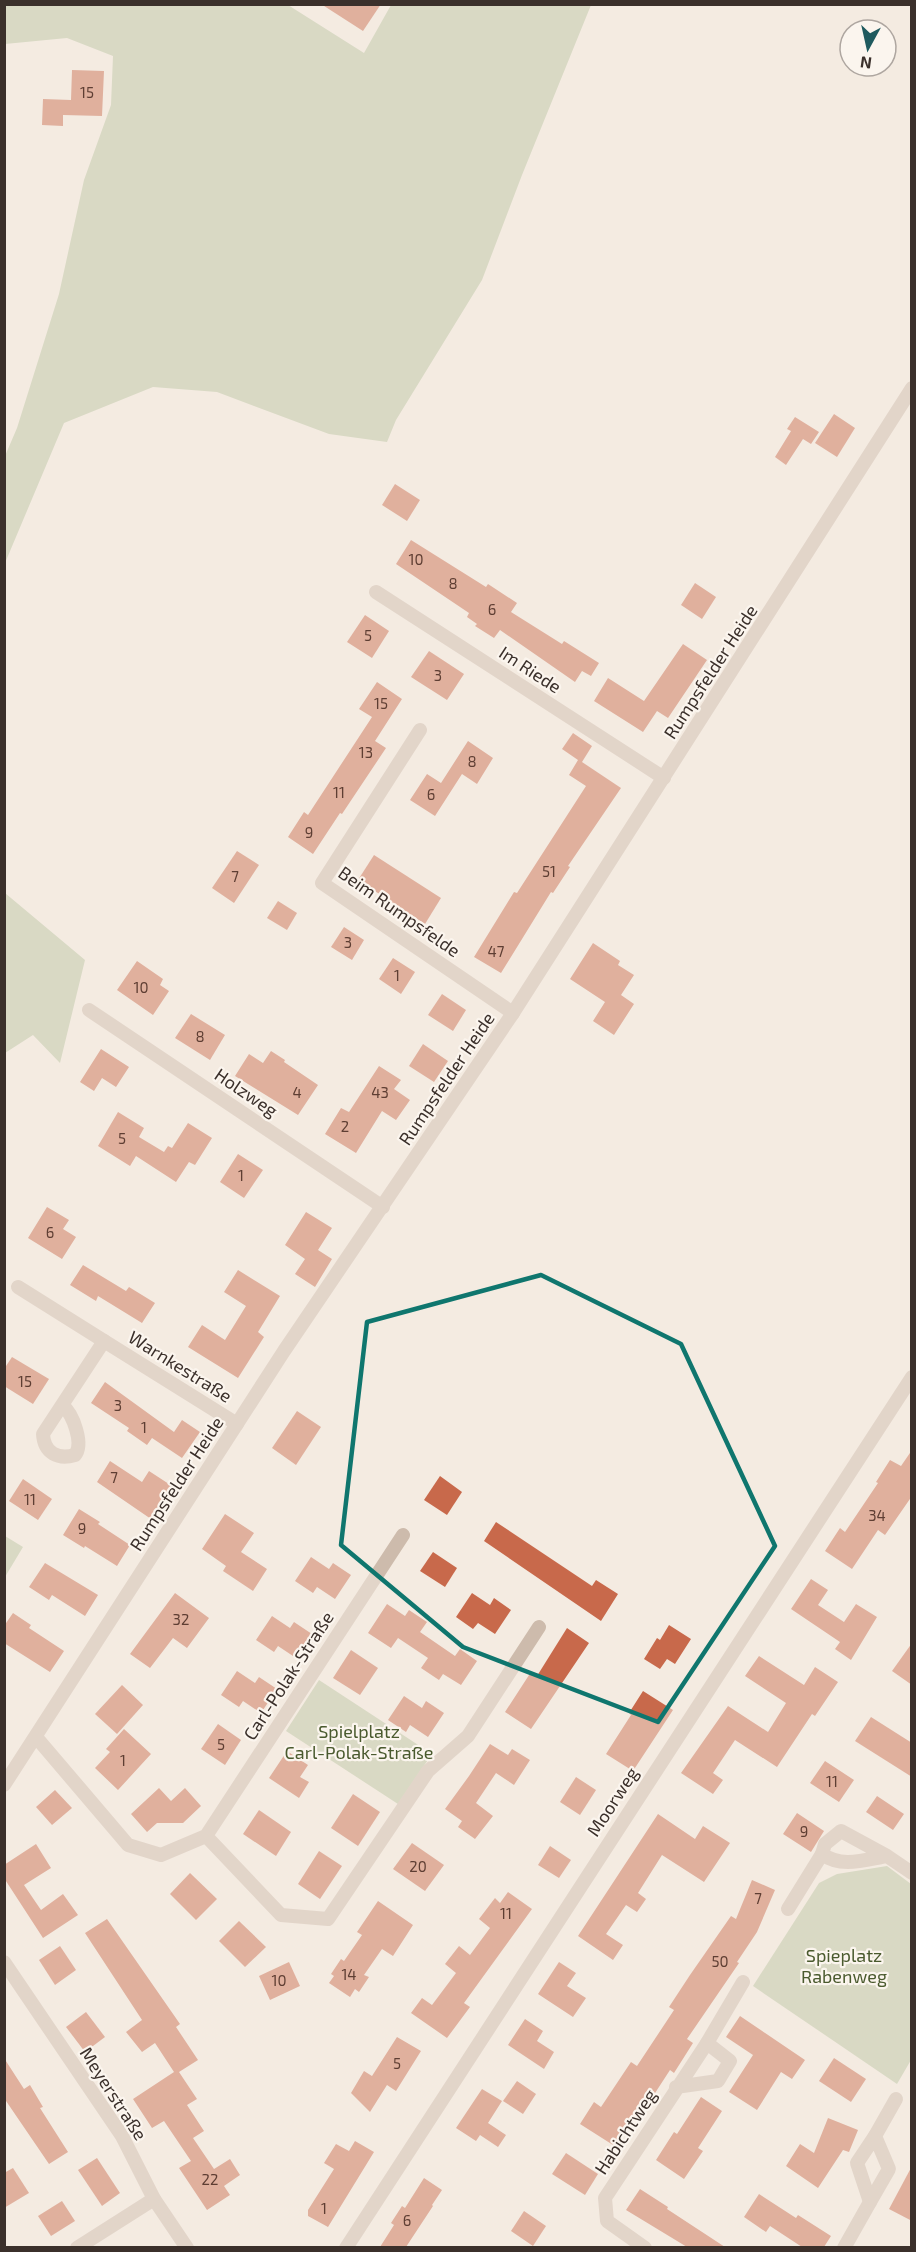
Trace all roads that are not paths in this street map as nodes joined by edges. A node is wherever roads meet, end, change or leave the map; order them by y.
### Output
1 (912, 388) edge
2 (376, 592) dead end
3 (420, 730) dead end
4 (664, 778) junction
5 (89, 1010) dead end
6 (513, 1013) junction
7 (383, 1207) junction
8 (18, 1287) dead end
9 (104, 1341) junction
10 (912, 1377) edge
11 (63, 1406) dead end
12 (237, 1424) junction
13 (403, 1535) dead end
14 (539, 1627) dead end
15 (36, 1737) junction
16 (4, 1785) edge
17 (206, 1836) junction
18 (822, 1854) junction
19 (887, 1856) junction
20 (912, 1874) edge
21 (788, 1909) dead end
22 (4, 1962) edge
23 (743, 1982) dead end
24 (706, 2043) junction
25 (676, 2088) junction
26 (896, 2099) dead end
27 (875, 2136) junction
28 (154, 2199) junction
29 (870, 2202) junction
30 (77, 2247) edge
31 (187, 2247) edge
32 (346, 2247) edge
33 (645, 2247) edge
34 (844, 2247) edge

1 - 4 street, Rumpsfelder Heide
2 - 4 street, Im Riede
3 - 6 street, Beim Rumpsfelde
4 - 6 street, Rumpsfelder Heide
5 - 7 street, Holzweg
6 - 7 street, Rumpsfelder Heide
7 - 12 street, Rumpsfelder Heide
8 - 9 street, Warnkestraße
9 - 11 street, Warnkestraße
9 - 12 street, Warnkestraße
10 - 32 street, Moorweg
12 - 15 street, Rumpsfelder Heide
13 - 17 street, Carl-Polak-Straße
14 - 17 street
15 - 16 street, Rumpsfelder Heide
15 - 17 street
18 - 19 street
18 - 19 street
18 - 21 street
19 - 20 street
22 - 28 street, Meyerstraße
23 - 24 street, Habichtweg
24 - 25 street, Habichtweg
24 - 25 street, Habichtweg
25 - 33 street, Habichtweg
26 - 27 street
27 - 29 street
27 - 29 street
28 - 30 street
28 - 31 street, Meyerstraße
29 - 34 street

